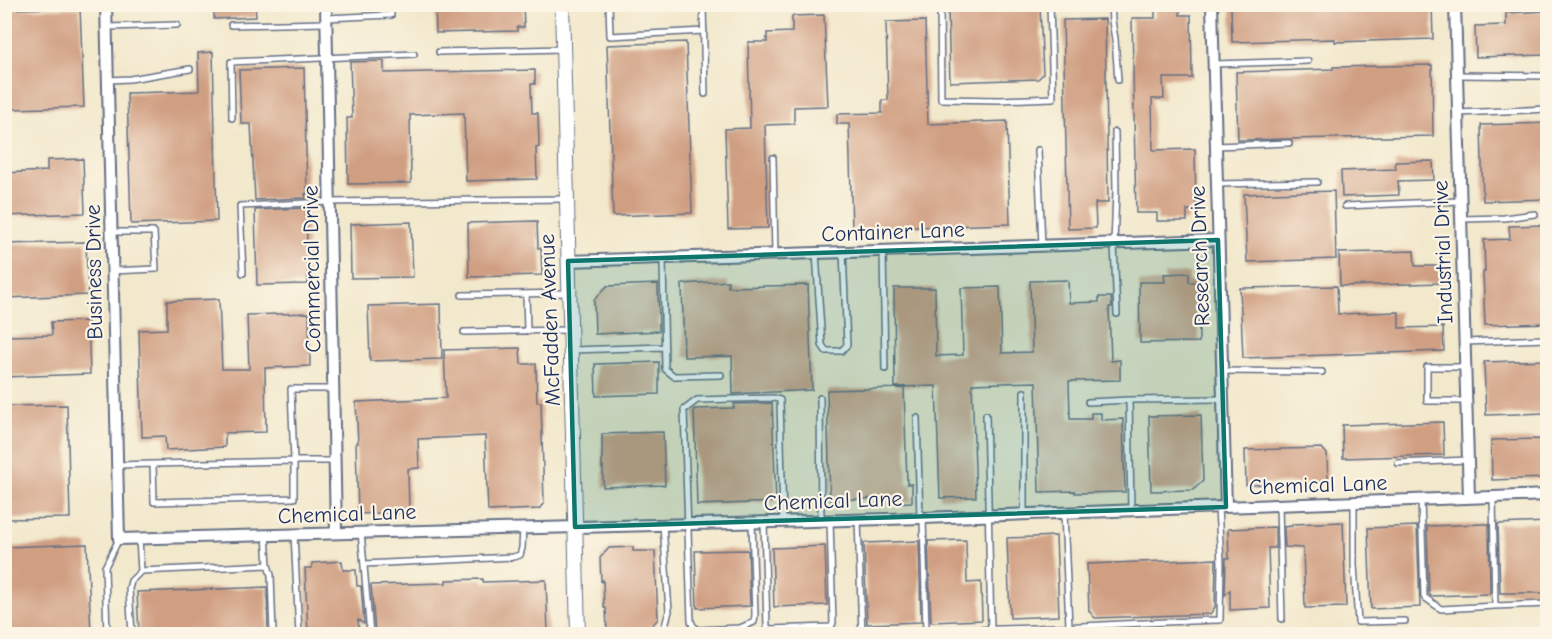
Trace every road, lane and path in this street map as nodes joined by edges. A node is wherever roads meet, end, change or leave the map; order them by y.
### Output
1 (106, 4) edge
2 (326, 4) edge
3 (391, 4) edge
4 (562, 4) edge
5 (609, 4) edge
6 (703, 4) edge
7 (940, 4) edge
8 (1050, 4) edge
9 (1111, 4) edge
10 (1212, 4) edge
11 (1455, 4) edge
12 (326, 20) junction
13 (177, 25) dead end
14 (231, 25) dead end
15 (107, 27) junction
16 (704, 31) junction
17 (563, 49) junction
18 (439, 52) dead end
19 (414, 54) dead end
20 (326, 57) junction
21 (1308, 61) dead end
22 (1214, 64) junction
23 (190, 69) dead end
24 (1457, 75) junction
25 (1548, 76) edge
26 (108, 80) junction
27 (1118, 80) dead end
28 (705, 94) dead end
29 (1548, 109) edge
30 (1458, 112) junction
31 (232, 118) dead end
32 (1115, 132) dead end
33 (1289, 143) dead end
34 (1216, 146) junction
35 (1038, 150) dead end
36 (773, 158) dead end
37 (1317, 182) dead end
38 (1216, 184) junction
39 (567, 198) junction
40 (1461, 201) junction
41 (329, 202) junction
42 (1345, 206) dead end
43 (1535, 214) dead end
44 (1461, 219) junction
45 (112, 232) junction
46 (1218, 240) junction
47 (1114, 244) junction
48 (1042, 246) junction
49 (883, 251) junction
50 (843, 252) junction
51 (816, 253) junction
52 (775, 255) junction
53 (663, 258) junction
54 (568, 261) junction
55 (112, 271) junction
56 (243, 273) dead end
57 (569, 293) junction
58 (526, 294) junction
59 (462, 295) dead end
60 (1117, 314) dead end
61 (570, 330) junction
62 (527, 331) junction
63 (464, 332) dead end
64 (1548, 339) edge
65 (1465, 342) junction
66 (665, 346) junction
67 (571, 350) junction
68 (1465, 367) junction
69 (885, 369) dead end
70 (1222, 371) junction
71 (1322, 372) dead end
72 (722, 375) dead end
73 (333, 389) junction
74 (1024, 392) dead end
75 (820, 399) dead end
76 (1223, 399) junction
77 (1129, 400) junction
78 (1466, 401) junction
79 (1088, 402) dead end
80 (986, 415) dead end
81 (917, 418) dead end
82 (1468, 460) junction
83 (294, 461) junction
84 (334, 461) junction
85 (1398, 463) dead end
86 (153, 464) junction
87 (117, 465) junction
88 (1548, 495) edge
89 (1469, 497) junction
90 (1493, 497) junction
91 (1421, 499) junction
92 (1354, 502) junction
93 (1279, 505) junction
94 (1222, 507) junction
95 (1131, 510) junction
96 (1064, 512) junction
97 (1024, 513) junction
98 (988, 514) junction
99 (921, 518) junction
100 (858, 519) junction
101 (825, 520) junction
102 (783, 521) junction
103 (752, 522) junction
104 (764, 522) junction
105 (687, 524) junction
106 (663, 525) junction
107 (576, 527) junction
108 (523, 528) junction
109 (361, 532) junction
110 (336, 533) junction
111 (294, 534) junction
112 (266, 535) junction
113 (139, 539) junction
114 (119, 540) junction
115 (364, 564) junction
116 (268, 566) junction
117 (141, 571) junction
118 (1548, 604) edge
119 (1495, 606) junction
120 (1282, 619) dead end
121 (1405, 621) dead end
122 (1069, 626) junction
123 (992, 630) junction
124 (108, 634) edge
125 (132, 634) edge
126 (273, 634) edge
127 (298, 634) edge
128 (370, 634) edge
129 (578, 634) edge
130 (658, 634) edge
131 (862, 634) edge

1 - 15 street, Business Drive
2 - 12 street, Commercial Drive
3 - 12 lane
4 - 17 street, McFadden Avenue
5 - 16 lane
6 - 16 lane
7 - 8 lane
9 - 27 lane
10 - 22 street, Research Drive
11 - 24 street, Industrial Drive
12 - 14 lane
12 - 20 street, Commercial Drive
13 - 15 lane
15 - 26 street, Business Drive
16 - 28 lane
17 - 18 lane
17 - 39 street, McFadden Avenue
19 - 20 lane
20 - 31 lane
20 - 41 street, Commercial Drive
21 - 22 lane
22 - 34 street, Research Drive
23 - 26 lane
24 - 25 lane
24 - 30 street, Industrial Drive
26 - 45 street, Business Drive
29 - 30 lane
30 - 40 street, Industrial Drive
32 - 47 lane
33 - 34 lane
34 - 38 street, Research Drive
35 - 48 lane
36 - 52 lane
37 - 38 lane
38 - 46 street, Research Drive
39 - 41 lane
39 - 54 street, McFadden Avenue
40 - 42 lane
40 - 44 street, Industrial Drive
41 - 56 lane
41 - 73 street, Commercial Drive
43 - 44 lane
44 - 65 street, Industrial Drive
45 - 55 street, Business Drive
45 - 55 lane
46 - 47 street, Container Lane
46 - 70 street, Research Drive
47 - 48 street, Container Lane
47 - 60 lane
48 - 49 street, Container Lane
49 - 50 street, Container Lane
49 - 69 lane
50 - 51 street, Container Lane
50 - 51 lane
51 - 52 street, Container Lane
52 - 53 street, Container Lane
53 - 54 street, Container Lane
53 - 66 lane
54 - 57 street, McFadden Avenue
55 - 87 street, Business Drive
57 - 58 lane
57 - 61 street, McFadden Avenue
58 - 59 lane
58 - 62 lane
61 - 62 lane
61 - 67 street, McFadden Avenue
62 - 63 lane
64 - 65 lane
65 - 68 street, Industrial Drive
66 - 67 lane
66 - 72 lane
67 - 107 street, McFadden Avenue
68 - 78 street, Industrial Drive
68 - 78 lane
70 - 71 lane
70 - 76 street, Research Drive
73 - 83 lane
73 - 84 street, Commercial Drive
74 - 97 lane
75 - 101 lane
76 - 77 lane
76 - 94 street, Research Drive
77 - 79 lane
77 - 95 lane
78 - 82 street, Industrial Drive
80 - 98 lane
81 - 99 lane
82 - 85 lane
82 - 89 street, Industrial Drive
83 - 84 lane
83 - 86 lane
83 - 86 lane
84 - 110 street, Commercial Drive
86 - 87 lane
87 - 114 street, Business Drive
88 - 90 street, Chemical Lane
89 - 90 street, Chemical Lane
89 - 91 street, Chemical Lane
90 - 119 lane
91 - 92 street, Chemical Lane
91 - 119 lane
92 - 93 street, Chemical Lane
92 - 121 lane
93 - 94 street, Chemical Lane
93 - 120 lane
94 - 95 street, Chemical Lane
94 - 122 lane
95 - 96 street, Chemical Lane
96 - 97 street, Chemical Lane
96 - 122 lane
97 - 98 street, Chemical Lane
98 - 99 street, Chemical Lane
98 - 123 lane
99 - 100 street, Chemical Lane
99 - 123 lane
100 - 101 street, Chemical Lane
100 - 131 lane
101 - 102 street, Chemical Lane
101 - 104 lane
102 - 104 street, Chemical Lane
102 - 105 lane
103 - 104 street, Chemical Lane
103 - 105 street, Chemical Lane
103 - 105 lane
105 - 106 street, Chemical Lane
106 - 107 street, Chemical Lane
106 - 130 lane
107 - 108 street, Chemical Lane
107 - 129 street, McFadden Avenue
108 - 109 street, Chemical Lane
108 - 115 lane
109 - 110 street, Chemical Lane
109 - 115 lane
110 - 111 street, Chemical Lane
111 - 112 street, Chemical Lane
111 - 127 lane
112 - 113 street, Chemical Lane
112 - 116 lane
113 - 114 street, Chemical Lane
113 - 117 lane
114 - 124 lane
115 - 128 lane
116 - 117 lane
116 - 126 lane
117 - 125 lane
118 - 119 lane
122 - 123 lane

